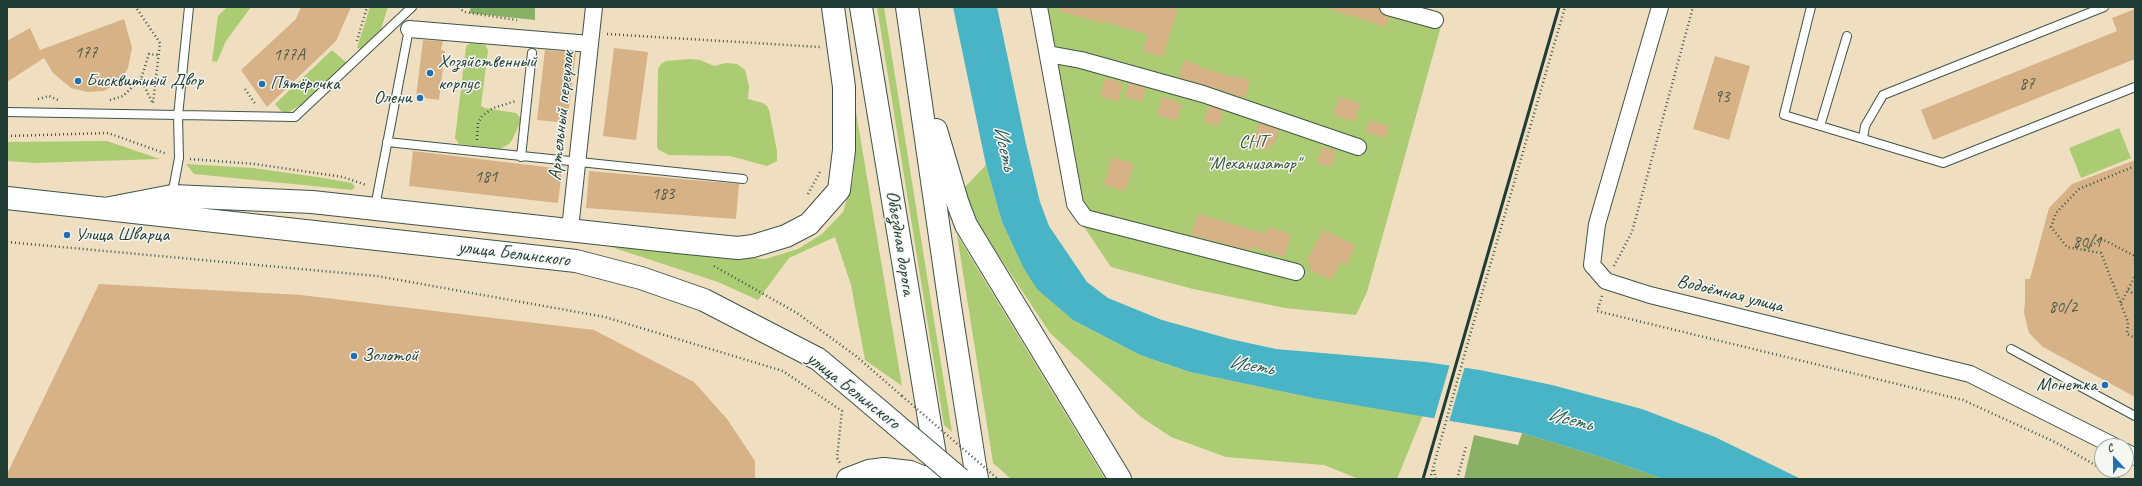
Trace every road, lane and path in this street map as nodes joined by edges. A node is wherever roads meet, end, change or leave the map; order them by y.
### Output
1 (188, 7) edge
2 (367, 7) edge
3 (412, 7) edge
4 (460, 7) edge
5 (594, 7) edge
6 (833, 7) edge
7 (861, 7) edge
8 (1039, 7) edge
9 (1388, 7) edge
10 (1565, 7) edge
11 (1660, 7) edge
12 (1693, 7) edge
13 (1811, 7) edge
14 (2104, 7) edge
15 (136, 9) dead end
16 (909, 11) edge
17 (489, 15) dead end
18 (1435, 20) dead end
19 (409, 29) joint
20 (1847, 36) dead end
21 (591, 38) junction
22 (819, 40) dead end
23 (820, 47) junction
24 (532, 53) dead end
25 (821, 54) dead end
26 (1048, 54) junction
27 (158, 55) junction
28 (350, 65) junction
29 (917, 70) junction
30 (141, 78) junction
31 (2135, 87) edge
32 (528, 98) junction
33 (31, 101) dead end
34 (60, 101) dead end
35 (117, 104) dead end
36 (146, 104) dead end
37 (153, 104) junction
38 (7, 112) edge
39 (178, 116) junction
40 (1820, 126) junction
41 (7, 136) edge
42 (1863, 138) junction
43 (387, 142) junction
44 (1358, 147) dead end
45 (476, 152) junction
46 (522, 157) junction
47 (179, 158) junction
48 (578, 163) junction
49 (2135, 166) edge
50 (822, 168) dead end
51 (743, 179) dead end
52 (172, 196) junction
53 (807, 196) dead end
54 (7, 198) edge
55 (377, 198) junction
56 (105, 209) junction
57 (570, 229) junction
58 (7, 242) edge
59 (2084, 250) junction
60 (2135, 255) edge
61 (711, 265) dead end
62 (2135, 265) edge
63 (1296, 272) dead end
64 (2135, 276) edge
65 (1606, 281) junction
66 (2128, 290) junction
67 (2135, 295) edge
68 (2121, 303) junction
69 (2135, 338) edge
70 (2010, 349) dead end
71 (2135, 416) edge
72 (2098, 438) edge
73 (1466, 447) dead end
74 (837, 458) dead end
75 (2094, 465) edge
76 (1434, 467) junction
77 (848, 479) edge
78 (927, 479) edge
79 (939, 479) edge
80 (960, 479) edge
81 (977, 479) edge
82 (998, 479) edge
83 (1120, 479) edge
84 (1430, 479) edge
85 (1436, 479) edge
86 (1457, 479) edge

1 - 39 lane
2 - 28 path
3 - 28 lane
4 - 17 path
5 - 21 street, Артельный переулок
6 - 57 main road
7 - 79 main road, Объездная дорога
8 - 26 street
9 - 18 street
10 - 76 path
11 - 65 street, Водоёмная улица
12 - 65 path
13 - 40 lane
14 - 42 lane
15 - 27 path
16 - 29 main road, Объездная дорога
19 - 21 street
19 - 43 lane
20 - 40 lane
21 - 23 path
21 - 48 street, Артельный переулок
22 - 23 path
23 - 25 path
24 - 32 lane
26 - 44 street
26 - 63 street
27 - 30 path
27 - 37 path
28 - 39 lane
29 - 81 main road, Объездная дорога
29 - 83 main road
30 - 35 path
30 - 37 path
31 - 42 lane
32 - 45 path
32 - 46 lane
33 - 34 path
36 - 37 path
38 - 39 lane
39 - 47 lane
40 - 42 lane
41 - 47 path
43 - 45 lane
43 - 55 lane
45 - 46 lane
46 - 48 lane
47 - 52 lane
47 - 55 path
48 - 51 lane
48 - 57 street, Артельный переулок
49 - 59 path
50 - 53 path
52 - 55 main road
52 - 56 main road
54 - 56 main road, улица Белинского
55 - 57 main road
56 - 80 main road, улица Белинского, bridge
58 - 74 path
59 - 60 path
59 - 68 path
60 - 62 path
61 - 82 path, bridge
64 - 66 path
65 - 72 street, Водоёмная улица
65 - 75 path
66 - 67 path
66 - 68 path
68 - 69 path
70 - 71 lane
73 - 86 path
76 - 84 path
76 - 85 path
77 - 78 main road

